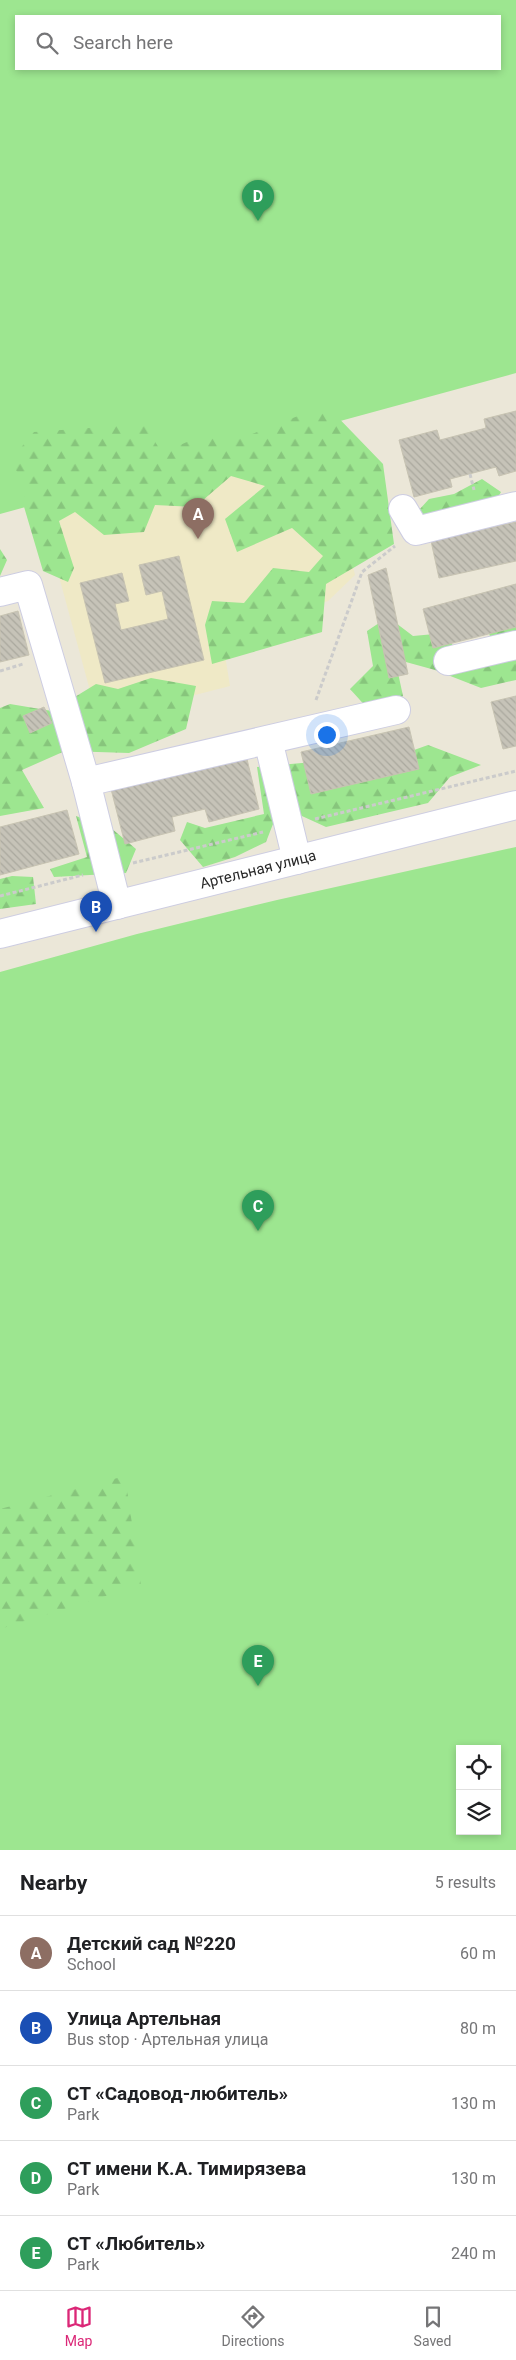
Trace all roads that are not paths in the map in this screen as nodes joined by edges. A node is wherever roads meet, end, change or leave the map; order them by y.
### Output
1 (516, 506) edge
2 (409, 520) road end
3 (0, 592) edge
4 (516, 645) edge
5 (448, 661) dead end
6 (396, 710) dead end
7 (268, 740) junction
8 (86, 782) junction
9 (516, 805) edge
10 (297, 860) junction
11 (117, 905) junction
12 (0, 934) edge

1 - 2 street
3 - 8 street
4 - 5 street
6 - 7 street
7 - 8 street
7 - 10 street
8 - 11 street
9 - 10 street, Артельная улица
10 - 11 street, Артельная улица
11 - 12 street, Артельная улица

